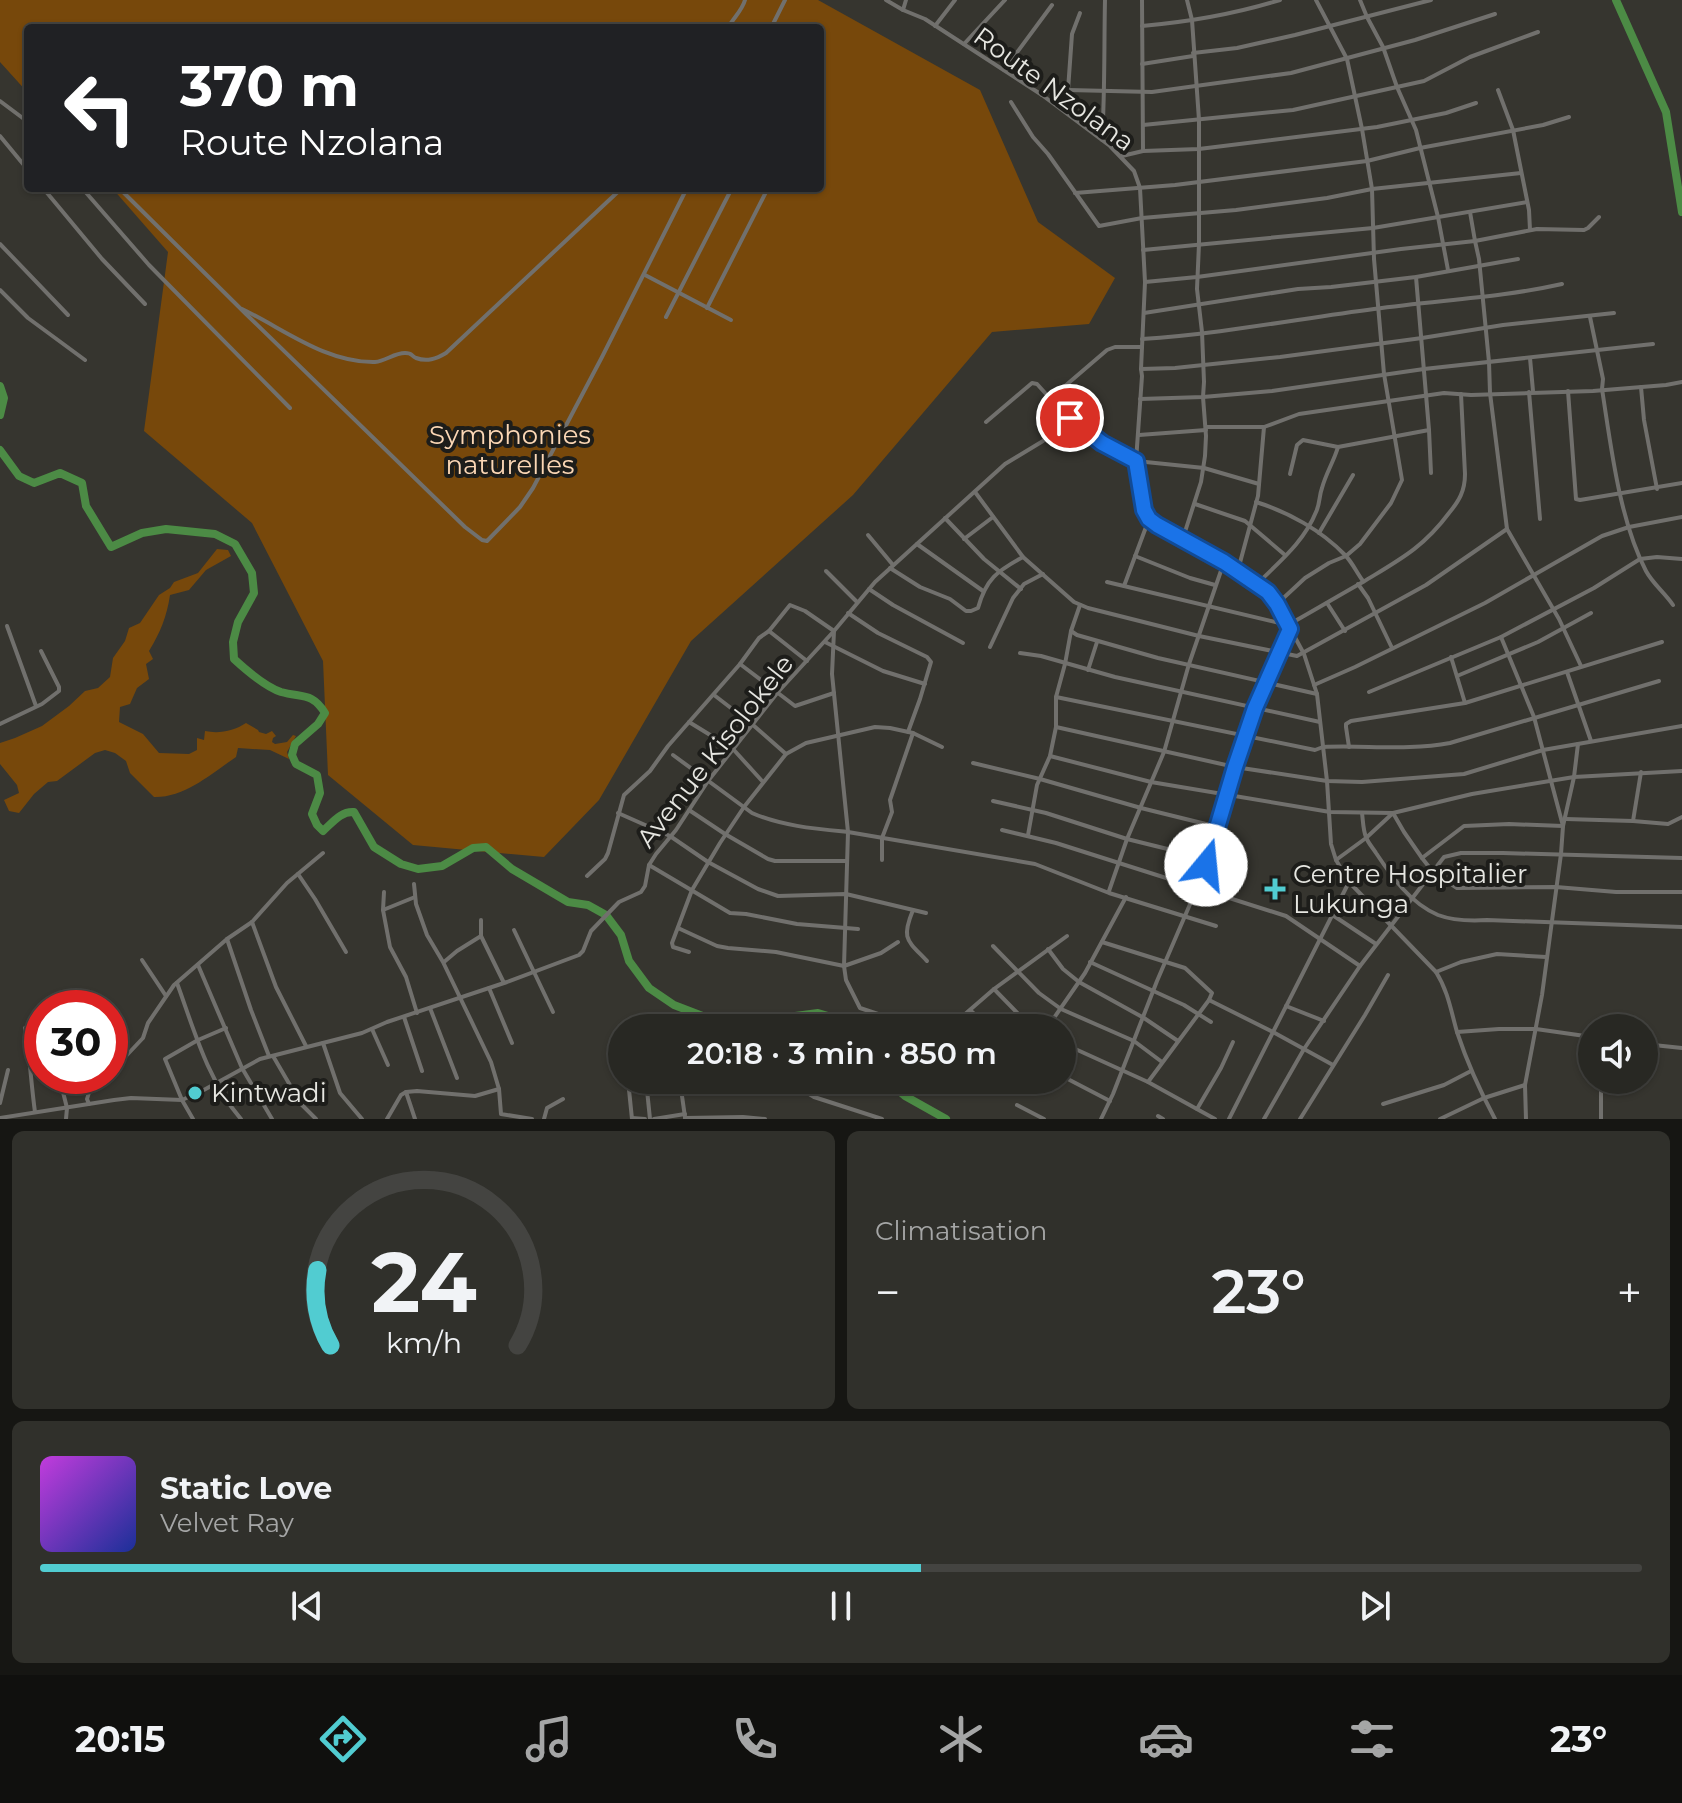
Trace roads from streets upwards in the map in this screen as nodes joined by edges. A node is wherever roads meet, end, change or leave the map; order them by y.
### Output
1 (745, 0) edge
2 (785, 0) edge
3 (886, 0) edge
4 (906, 0) edge
5 (955, 0) edge
6 (1005, 0) edge
7 (1105, 0) edge
8 (1142, 0) edge
9 (1187, 0) edge
10 (1280, 0) edge
11 (1316, 0) edge
12 (1360, 0) edge
13 (1431, 0) edge
14 (1052, 5) dead end
15 (903, 10) junction
16 (1080, 13) dead end
17 (1495, 14) dead end
18 (1367, 17) junction
19 (1192, 20) junction
20 (731, 24) edge
21 (773, 24) edge
22 (935, 26) junction
23 (1142, 26) junction
24 (1330, 26) junction
25 (1538, 32) dead end
26 (964, 44) junction
27 (1383, 47) junction
28 (1193, 54) junction
29 (1347, 59) junction
30 (1142, 64) junction
31 (1004, 70) junction
32 (1197, 86) junction
33 (1397, 87) junction
34 (1068, 90) junction
35 (1498, 90) dead end
36 (1106, 91) junction
37 (1142, 93) junction
38 (1042, 95) junction
39 (1357, 96) junction
40 (0, 101) edge
41 (1011, 102) dead end
42 (1476, 103) dead end
43 (1569, 117) dead end
44 (24, 119) edge
45 (1412, 119) junction
46 (1199, 120) junction
47 (1143, 125) junction
48 (1362, 129) junction
49 (1513, 130) junction
50 (0, 136) edge
51 (1102, 140) junction
52 (1420, 148) junction
53 (1199, 149) junction
54 (1143, 151) junction
55 (1122, 156) junction
56 (1367, 161) junction
57 (24, 165) edge
58 (1521, 173) junction
59 (1199, 182) junction
60 (1429, 183) junction
61 (1140, 188) junction
62 (1372, 189) junction
63 (46, 192) edge
64 (85, 192) edge
65 (123, 192) edge
66 (618, 192) edge
67 (685, 192) edge
68 (730, 192) edge
69 (766, 192) edge
70 (1075, 193) junction
71 (1527, 202) junction
72 (1470, 212) junction
73 (1199, 213) junction
74 (1438, 217) junction
75 (1599, 217) dead end
76 (1142, 218) junction
77 (1373, 228) junction
78 (1530, 230) junction
79 (1475, 241) junction
80 (1443, 243) junction
81 (0, 244) edge
82 (1199, 244) junction
83 (1143, 250) junction
84 (1374, 253) junction
85 (1518, 259) dead end
86 (1479, 266) junction
87 (1448, 271) junction
88 (644, 274) junction
89 (1197, 277) junction
90 (1416, 277) junction
91 (1376, 280) junction
92 (1145, 282) junction
93 (1562, 284) dead end
94 (0, 290) edge
95 (678, 293) junction
96 (1483, 296) junction
97 (145, 304) dead end
98 (1199, 304) junction
99 (1418, 304) junction
100 (240, 308) junction
101 (707, 308) junction
102 (1379, 308) junction
103 (1144, 313) junction
104 (1614, 313) dead end
105 (68, 315) dead end
106 (666, 317) dead end
107 (1590, 317) junction
108 (731, 320) dead end
109 (1486, 328) junction
110 (1202, 332) junction
111 (1422, 338) junction
112 (1142, 339) junction
113 (1382, 344) junction
114 (1653, 344) dead end
115 (1142, 347) junction
116 (1596, 349) junction
117 (1530, 358) junction
118 (85, 360) dead end
119 (1489, 362) junction
120 (1203, 366) junction
121 (1141, 369) junction
122 (1424, 369) junction
123 (1384, 374) junction
124 (1682, 382) edge
125 (1641, 387) junction
126 (1602, 389) junction
127 (1568, 391) junction
128 (1531, 392) junction
129 (1490, 393) junction
130 (1426, 394) junction
131 (1461, 394) junction
132 (1203, 397) junction
133 (1051, 398) junction
134 (1140, 399) junction
135 (1389, 400) junction
136 (290, 408) dead end
137 (1065, 415) junction
138 (986, 422) dead end
139 (1264, 427) junction
140 (1206, 429) junction
141 (1429, 430) junction
142 (1139, 435) junction
143 (1394, 437) junction
144 (1338, 447) junction
145 (1136, 461) junction
146 (1204, 468) junction
147 (1431, 473) dead end
148 (1290, 474) dead end
149 (1353, 475) dead end
150 (1682, 483) edge
151 (1259, 484) junction
152 (1657, 489) junction
153 (975, 492) junction
154 (1620, 493) junction
155 (1256, 502) junction
156 (1195, 504) junction
157 (993, 517) junction
158 (1682, 517) edge
159 (945, 518) junction
160 (1149, 519) junction
161 (1540, 519) dead end
162 (1250, 525) junction
163 (1309, 527) junction
164 (1629, 527) junction
165 (1507, 529) junction
166 (1319, 533) junction
167 (868, 535) dead end
168 (1183, 538) junction
169 (964, 539) junction
170 (917, 544) junction
171 (1285, 555) junction
172 (1135, 556) junction
173 (1346, 556) junction
174 (1023, 557) junction
175 (1640, 559) junction
176 (1682, 559) edge
177 (1224, 562) junction
178 (892, 566) junction
179 (826, 571) dead end
180 (1000, 571) junction
181 (1238, 571) junction
182 (1043, 574) junction
183 (1534, 576) junction
184 (1107, 582) dead end
185 (1361, 583) junction
186 (1257, 584) junction
187 (1215, 585) junction
188 (1124, 586) junction
189 (869, 589) junction
190 (1021, 589) junction
191 (983, 591) junction
192 (857, 602) junction
193 (1327, 603) junction
194 (1277, 604) junction
195 (1080, 605) junction
196 (1673, 605) dead end
197 (1208, 606) junction
198 (1554, 610) junction
199 (848, 613) junction
200 (1375, 613) junction
201 (1591, 613) dead end
202 (7, 626) dead end
203 (1289, 627) junction
204 (1563, 630) junction
205 (769, 631) junction
206 (834, 631) junction
207 (1071, 631) junction
208 (1345, 631) junction
209 (1199, 636) junction
210 (1501, 637) junction
211 (1097, 641) junction
212 (825, 642) junction
213 (1662, 642) dead end
214 (963, 643) dead end
215 (833, 646) junction
216 (990, 647) dead end
217 (1392, 648) junction
218 (41, 651) dead end
219 (1020, 653) dead end
220 (1279, 653) junction
221 (1304, 654) junction
222 (1510, 654) junction
223 (1451, 657) junction
224 (807, 661) junction
225 (740, 664) junction
226 (1065, 664) junction
227 (1189, 664) junction
228 (1581, 666) junction
229 (1088, 670) junction
230 (1567, 671) junction
231 (1457, 676) junction
232 (1659, 681) dead end
233 (1265, 682) junction
234 (925, 684) junction
235 (1522, 684) junction
236 (1314, 685) junction
237 (778, 692) junction
238 (1181, 692) junction
239 (1369, 692) dead end
240 (834, 693) junction
241 (713, 694) junction
242 (1317, 694) junction
243 (1056, 697) junction
244 (1465, 703) junction
245 (1579, 704) junction
246 (36, 706) junction
247 (1255, 708) junction
248 (1534, 717) junction
249 (689, 722) junction
250 (1173, 722) junction
251 (1320, 722) junction
252 (0, 724) edge
253 (753, 725) junction
254 (1682, 726) edge
255 (1056, 727) junction
256 (910, 733) junction
257 (838, 735) junction
258 (1246, 737) junction
259 (1591, 741) junction
260 (1578, 744) junction
261 (942, 747) dead end
262 (1323, 747) junction
263 (1349, 747) junction
264 (733, 749) junction
265 (1543, 750) junction
266 (1164, 752) junction
267 (786, 754) junction
268 (673, 755) dead end
269 (1050, 756) junction
270 (973, 763) dead end
271 (1235, 767) junction
272 (1682, 771) edge
273 (1641, 772) junction
274 (1574, 777) junction
275 (1040, 779) junction
276 (708, 781) junction
277 (1327, 781) junction
278 (1551, 781) junction
279 (763, 782) junction
280 (1151, 782) junction
281 (1227, 795) junction
282 (993, 801) dead end
283 (744, 807) junction
284 (1141, 808) junction
285 (689, 810) junction
286 (1033, 810) junction
287 (1330, 812) junction
288 (1362, 812) junction
289 (618, 813) junction
290 (1393, 813) junction
291 (1682, 817) edge
292 (1566, 819) junction
293 (1633, 821) junction
294 (1563, 826) junction
295 (1218, 827) junction
296 (1002, 830) dead end
297 (848, 832) junction
298 (725, 834) junction
299 (670, 836) junction
300 (1027, 836) junction
301 (882, 838) junction
302 (1366, 838) junction
303 (1127, 839) junction
304 (323, 853) dead end
305 (1561, 854) junction
306 (1422, 858) junction
307 (1682, 858) edge
308 (1208, 859) junction
309 (882, 860) dead end
310 (1336, 860) junction
311 (847, 861) junction
312 (708, 862) junction
313 (1119, 864) junction
314 (649, 865) junction
315 (1433, 872) junction
316 (298, 874) junction
317 (587, 876) dead end
318 (1349, 882) junction
319 (414, 884) dead end
320 (1556, 887) junction
321 (1197, 888) junction
322 (692, 890) junction
323 (384, 892) dead end
324 (1682, 892) edge
325 (1109, 893) junction
326 (846, 894) junction
327 (415, 897) junction
328 (1126, 897) junction
329 (1413, 898) junction
330 (383, 910) junction
331 (913, 910) junction
332 (926, 913) dead end
333 (1331, 914) junction
334 (1186, 916) junction
335 (481, 920) dead end
336 (252, 922) junction
337 (1551, 922) junction
338 (1216, 926) dead end
339 (1391, 926) junction
340 (1682, 927) edge
341 (678, 928) junction
342 (845, 928) junction
343 (858, 929) dead end
344 (514, 930) dead end
345 (481, 936) junction
346 (1067, 936) dead end
347 (1319, 937) junction
348 (227, 939) junction
349 (898, 942) dead end
350 (1102, 942) junction
351 (1377, 945) junction
352 (993, 946) dead end
353 (1048, 949) junction
354 (346, 952) dead end
355 (689, 952) dead end
356 (1547, 957) junction
357 (142, 960) dead end
358 (927, 961) dead end
359 (443, 962) junction
360 (1090, 962) junction
361 (1166, 962) junction
362 (198, 965) junction
363 (844, 966) junction
364 (1360, 966) junction
365 (535, 972) junction
366 (1018, 972) junction
367 (1436, 972) junction
368 (1388, 975) dead end
369 (1079, 982) junction
370 (177, 983) junction
371 (504, 983) junction
372 (489, 988) junction
373 (994, 989) junction
374 (1154, 992) junction
375 (166, 996) junction
376 (459, 998) junction
377 (1209, 1000) junction
378 (1286, 1006) junction
379 (430, 1008) junction
380 (1061, 1009) junction
381 (971, 1010) junction
382 (553, 1012) dead end
383 (417, 1013) junction
384 (878, 1014) edge
385 (966, 1014) edge
386 (975, 1014) edge
387 (1018, 1014) edge
388 (1057, 1014) edge
389 (1198, 1014) junction
390 (404, 1017) junction
391 (1144, 1018) junction
392 (1324, 1021) junction
393 (1211, 1022) dead end
394 (226, 1028) junction
395 (372, 1029) junction
396 (1536, 1029) junction
397 (1273, 1032) junction
398 (1457, 1032) junction
399 (1578, 1035) edge
400 (198, 1040) junction
401 (1134, 1041) junction
402 (1178, 1041) junction
403 (1233, 1042) dead end
404 (323, 1043) junction
405 (512, 1043) dead end
406 (1658, 1045) edge
407 (306, 1046) junction
408 (1682, 1048) edge
409 (1076, 1049) edge
410 (1304, 1049) junction
411 (128, 1053) edge
412 (270, 1055) junction
413 (1162, 1062) junction
414 (388, 1065) dead end
415 (1333, 1065) junction
416 (242, 1068) junction
417 (8, 1070) dead end
418 (1122, 1070) junction
419 (422, 1071) dead end
420 (1471, 1071) junction
421 (457, 1078) dead end
422 (1148, 1082) junction
423 (215, 1083) junction
424 (1076, 1083) edge
425 (1525, 1085) junction
426 (499, 1089) junction
427 (406, 1092) junction
428 (32, 1094) edge
429 (64, 1094) edge
430 (89, 1094) edge
431 (629, 1094) edge
432 (647, 1094) edge
433 (682, 1094) edge
434 (809, 1094) edge
435 (1601, 1094) edge
436 (1484, 1098) junction
437 (563, 1099) dead end
438 (182, 1100) junction
439 (1110, 1101) junction
440 (0, 1103) edge
441 (89, 1104) junction
442 (1383, 1104) dead end
443 (1017, 1105) dead end
444 (67, 1108) junction
445 (1197, 1109) junction
446 (35, 1112) junction
447 (685, 1117) edge
448 (0, 1118) edge
449 (632, 1118) edge
450 (1524, 1118) edge
451 (66, 1119) edge
452 (193, 1119) edge
453 (241, 1119) edge
454 (272, 1119) edge
455 (316, 1119) edge
456 (361, 1119) edge
457 (387, 1119) edge
458 (415, 1119) edge
459 (532, 1119) edge
460 (544, 1119) edge
461 (649, 1119) edge
462 (765, 1119) edge
463 (882, 1119) edge
464 (1044, 1119) edge
465 (1101, 1119) edge
466 (1215, 1119) edge
467 (1229, 1119) edge
468 (1264, 1119) edge
469 (1300, 1119) edge
470 (1440, 1119) edge
471 (1495, 1119) edge
472 (1601, 1119) edge

1 - 20 street
2 - 21 street
3 - 15 street, Route Nzolana
4 - 15 street
5 - 22 street
6 - 26 street
7 - 36 street
8 - 23 street
9 - 19 street
10 - 19 street
11 - 24 street
12 - 18 street
13 - 18 street
14 - 31 street
15 - 22 street, Route Nzolana
16 - 34 street
17 - 27 street
18 - 24 street
18 - 27 street
19 - 23 street
19 - 28 street
22 - 26 street, Route Nzolana
23 - 30 street
24 - 28 street
24 - 29 street
25 - 33 street
26 - 31 street, Route Nzolana
27 - 29 street
27 - 33 street
28 - 30 street
28 - 32 street
29 - 32 street
29 - 39 street
30 - 37 street
31 - 38 street, Route Nzolana
32 - 37 street
32 - 46 street
33 - 39 street
33 - 45 street
34 - 36 street
34 - 38 street
35 - 49 street
36 - 37 street
36 - 51 street
37 - 47 street
38 - 51 street, Route Nzolana
39 - 46 street
39 - 48 street
40 - 44 street
41 - 70 street
42 - 45 street
43 - 49 street
45 - 48 street
45 - 52 street
46 - 47 street
46 - 53 street
47 - 54 street
48 - 53 street
48 - 56 street
49 - 52 street
49 - 58 street
50 - 57 street
51 - 55 street, Route Nzolana
52 - 56 street
52 - 60 street
53 - 54 street
53 - 59 street
54 - 55 street
55 - 61 street, Route Nzolana
56 - 59 street
56 - 62 street
58 - 60 street
58 - 71 street
59 - 61 street
59 - 73 street
60 - 62 street
60 - 74 street
61 - 70 street
61 - 76 street, Route Nzolana
62 - 73 street
62 - 77 street
63 - 97 street
64 - 136 street
65 - 100 street
66 - 100 street
67 - 88 street
68 - 95 street
69 - 101 street
70 - 76 street
71 - 72 street
71 - 78 street
72 - 74 street
72 - 79 street
73 - 76 street
73 - 82 street
74 - 77 street
74 - 80 street
75 - 78 street
76 - 83 street, Route Nzolana
77 - 82 street
77 - 84 street
78 - 79 street
79 - 80 street
79 - 86 street
80 - 84 street
80 - 87 street
81 - 105 street
82 - 83 street
82 - 89 street
83 - 92 street, Route Nzolana
84 - 89 street
84 - 91 street
85 - 86 street
86 - 87 street
86 - 96 street
87 - 90 street
88 - 95 street
88 - 100 street
89 - 92 street
89 - 98 street
90 - 91 street
90 - 99 street
91 - 98 street
91 - 102 street
92 - 103 street, Route Nzolana
93 - 96 street
94 - 118 street
95 - 101 street
95 - 106 street
96 - 99 street
96 - 109 street
98 - 103 street
98 - 110 street
99 - 102 street
99 - 111 street
101 - 108 street
102 - 110 street
102 - 113 street
103 - 112 street, Route Nzolana
104 - 107 street
107 - 109 street
107 - 116 street
109 - 111 street
109 - 119 street
110 - 112 street
110 - 120 street
111 - 113 street
111 - 122 street
112 - 115 street, Route Nzolana
113 - 120 street
113 - 123 street
114 - 116 street
115 - 121 street, Route Nzolana
115 - 133 street
116 - 117 street
116 - 126 street
117 - 119 street
117 - 128 street
119 - 122 street
119 - 129 street
120 - 121 street
120 - 132 street
121 - 134 street, Route Nzolana
122 - 123 street
122 - 130 street
123 - 132 street
123 - 135 street
124 - 125 street
125 - 126 street
125 - 152 street
126 - 127 street
126 - 154 street
127 - 128 street
127 - 154 street
128 - 129 street
128 - 161 street
129 - 131 street
129 - 165 street
130 - 131 street
130 - 135 street
130 - 141 street
131 - 185 street
132 - 134 street
132 - 140 street
133 - 137 street
133 - 138 street
134 - 142 street, Route Nzolana
135 - 139 street
135 - 143 street
137 - 145 street
137 - 153 street, Avenue Kisolokele
139 - 140 street
139 - 151 street
140 - 142 street
140 - 146 street
141 - 143 street
141 - 147 street
142 - 145 street, Route Nzolana
143 - 144 street
143 - 173 street
144 - 148 street
144 - 163 street
145 - 146 street
145 - 160 street, Route Nzolana
146 - 151 street
146 - 156 street
149 - 166 street
150 - 152 street
151 - 155 street
152 - 154 street
153 - 157 street
153 - 159 street, Avenue Kisolokele
154 - 164 street
155 - 162 street
155 - 163 street
156 - 162 street
156 - 168 street
157 - 169 street
157 - 174 street
158 - 164 street
159 - 169 street
159 - 170 street, Avenue Kisolokele
160 - 168 street
160 - 172 street
162 - 171 street
162 - 181 street
163 - 166 street
163 - 171 street
164 - 175 street
164 - 183 street
165 - 183 street
165 - 200 street
166 - 173 street
167 - 178 street
168 - 177 street
169 - 180 street
170 - 178 street, Avenue Kisolokele
170 - 191 street
171 - 186 street
172 - 187 street
172 - 188 street
173 - 185 street
173 - 194 street
174 - 180 street
174 - 182 street
175 - 176 street
175 - 196 street
175 - 198 street
177 - 181 street
177 - 187 street
178 - 189 street, Avenue Kisolokele
178 - 191 street
179 - 192 street
180 - 190 street
180 - 191 street
181 - 186 street
182 - 190 street
182 - 195 street
183 - 198 street
183 - 217 street
184 - 188 street
185 - 193 street
185 - 200 street
186 - 194 street
187 - 197 street
188 - 197 street
189 - 192 street, Avenue Kisolokele
189 - 214 street
190 - 216 street
192 - 199 street, Avenue Kisolokele
193 - 203 street
193 - 208 street
194 - 203 street
195 - 207 street
195 - 209 street
197 - 203 street
197 - 209 street
198 - 204 street
198 - 210 street
199 - 206 street, Avenue Kisolokele
199 - 234 street
200 - 208 street
200 - 217 street
201 - 204 street
202 - 246 street
203 - 220 street
203 - 221 street
204 - 222 street
204 - 228 street
205 - 206 street
205 - 224 street
205 - 225 street
206 - 212 street, Avenue Kisolokele
206 - 215 street
207 - 211 street
207 - 226 street
208 - 221 street
209 - 220 street
209 - 227 street
210 - 222 street
210 - 223 street
211 - 227 street
211 - 229 street
212 - 215 street
212 - 224 street, Avenue Kisolokele
213 - 228 street
215 - 234 street
215 - 240 street
217 - 236 street
218 - 246 street
219 - 226 street
220 - 221 street
220 - 233 street
221 - 236 street
222 - 231 street
222 - 235 street
223 - 231 street
223 - 239 street
224 - 237 street, Avenue Kisolokele
225 - 237 street
225 - 241 street
226 - 229 street
226 - 243 street
227 - 233 street
227 - 238 street
228 - 230 street
229 - 238 street
230 - 235 street
230 - 245 street
231 - 244 street
232 - 245 street
233 - 242 street
233 - 247 street
234 - 256 street
235 - 244 street
235 - 248 street
236 - 242 street
237 - 240 street
237 - 253 street, Avenue Kisolokele
238 - 247 street
238 - 250 street
240 - 257 street
241 - 249 street
241 - 253 street
242 - 251 street
243 - 250 street
243 - 255 street
244 - 263 street
245 - 248 street
245 - 259 street
246 - 252 street
247 - 251 street
247 - 258 street
248 - 263 street
248 - 265 street
249 - 264 street
249 - 289 street
250 - 258 street
250 - 266 street
251 - 262 street
253 - 264 street, Avenue Kisolokele
253 - 267 street
254 - 259 street
255 - 266 street
255 - 269 street
256 - 257 street
256 - 261 street
256 - 301 street
257 - 267 street
257 - 297 street
258 - 262 street
258 - 271 street
259 - 260 street
260 - 265 street
260 - 274 street
262 - 263 street
262 - 277 street
264 - 276 street, Avenue Kisolokele
264 - 279 street
265 - 277 street
265 - 278 street
266 - 271 street
266 - 280 street
267 - 279 street
268 - 276 street
269 - 275 street
269 - 280 street
270 - 275 street
271 - 277 street
271 - 281 street
272 - 273 street
273 - 274 street
273 - 293 street
274 - 278 street
274 - 292 street
275 - 284 street
275 - 286 street
276 - 283 street
276 - 285 street, Avenue Kisolokele
277 - 287 street
278 - 290 street
278 - 294 street
279 - 283 street
280 - 281 street
280 - 284 street
281 - 287 street
281 - 295 street
282 - 286 street
283 - 297 street
283 - 298 street
284 - 295 street
284 - 303 street
285 - 298 street
285 - 299 street, Avenue Kisolokele
286 - 300 street
286 - 303 street
287 - 288 street
287 - 310 street
288 - 290 street
288 - 302 street
289 - 299 street
289 - 317 street
290 - 302 street
290 - 306 street
291 - 293 street
292 - 293 street
292 - 294 street
294 - 305 street
294 - 306 street
295 - 308 street
296 - 300 street
297 - 301 street
297 - 311 street
298 - 311 street
298 - 312 street
299 - 312 street
299 - 314 street, Avenue Kisolokele
300 - 313 street
301 - 309 street
301 - 325 street
302 - 310 street
302 - 329 street
303 - 308 street
303 - 313 street
304 - 316 street
305 - 307 street
305 - 315 street
305 - 320 street
306 - 315 street
308 - 321 street
310 - 318 street
311 - 326 street
312 - 322 street
312 - 326 street
313 - 321 street
313 - 325 street
314 - 322 street
314 - 365 street, Avenue Kisolokele
315 - 320 street
315 - 329 street
316 - 336 street
316 - 354 street
318 - 333 street
318 - 339 street
319 - 327 street
320 - 324 street
320 - 337 street
321 - 334 street
321 - 347 street
322 - 341 street
322 - 342 street
323 - 330 street
325 - 328 street
326 - 331 street
326 - 342 street
327 - 330 street
327 - 359 street
328 - 334 street
328 - 350 street
329 - 337 street
329 - 339 street
330 - 383 street
331 - 332 street
331 - 358 street
333 - 347 street
333 - 351 street
334 - 338 street
334 - 361 street
335 - 345 street
336 - 348 street
336 - 407 street
337 - 340 street
337 - 356 street
339 - 351 street
339 - 367 street
341 - 355 street
341 - 363 street
342 - 343 street
342 - 363 street
344 - 365 street
345 - 359 street
345 - 371 street
346 - 353 street
347 - 364 street
347 - 378 street
348 - 362 street
348 - 412 street
349 - 363 street
350 - 360 street
350 - 361 street
351 - 364 street
352 - 366 street
353 - 366 street
353 - 369 street
356 - 367 street
356 - 396 street
357 - 375 street
359 - 376 street
360 - 369 street
360 - 374 street
361 - 374 street
361 - 377 street
362 - 370 street
362 - 394 street
363 - 384 street
364 - 392 street
365 - 371 street, Avenue Kisolokele
365 - 382 street
366 - 373 street
366 - 380 street
367 - 398 street
368 - 415 street
369 - 380 street
369 - 391 street
370 - 375 street
370 - 400 street
371 - 372 street, Avenue Kisolokele
372 - 376 street, Avenue Kisolokele
372 - 405 street
373 - 381 street
373 - 387 street
374 - 389 street
374 - 391 street
375 - 411 street
376 - 379 street, Avenue Kisolokele
376 - 426 street
377 - 389 street
377 - 397 street
378 - 392 street
378 - 397 street
379 - 383 street, Avenue Kisolokele
379 - 421 street
380 - 388 street
380 - 401 street
381 - 385 street
381 - 386 street
383 - 390 street, Avenue Kisolokele
389 - 393 street
389 - 402 street
390 - 395 street, Avenue Kisolokele
390 - 419 street
391 - 401 street
391 - 402 street
392 - 410 street
394 - 400 street
394 - 416 street
395 - 404 street, Avenue Kisolokele
395 - 414 street
396 - 398 street
396 - 399 street
396 - 425 street
397 - 410 street
397 - 467 street
398 - 420 street
400 - 423 street
400 - 438 street
401 - 413 street
401 - 418 street
402 - 413 street
403 - 445 street
404 - 407 street, Avenue Kisolokele
404 - 456 street
406 - 408 street
407 - 412 street, Avenue Kisolokele
409 - 418 street
410 - 415 street
410 - 468 street
412 - 416 street, Avenue Kisolokele
412 - 455 street
413 - 422 street
415 - 469 street
416 - 423 street, Avenue Kisolokele
416 - 454 street
417 - 440 street
418 - 422 street
418 - 439 street
420 - 436 street
420 - 442 street
422 - 445 street
423 - 438 street, Avenue Kisolokele
423 - 453 street
424 - 439 street
425 - 436 street
425 - 450 street
426 - 427 street
426 - 459 street
427 - 457 street
427 - 458 street
428 - 446 street
429 - 444 street
430 - 441 street
431 - 449 street
432 - 461 street
433 - 447 street
434 - 463 street
435 - 472 street
436 - 470 street
436 - 471 street
437 - 460 street
438 - 441 street, Avenue Kisolokele
438 - 452 street
439 - 465 street
441 - 444 street, Avenue Kisolokele
443 - 464 street
444 - 446 street, Avenue Kisolokele
444 - 451 street
445 - 466 street
446 - 448 street, Avenue Kisolokele
447 - 461 street
447 - 462 street
449 - 461 street

